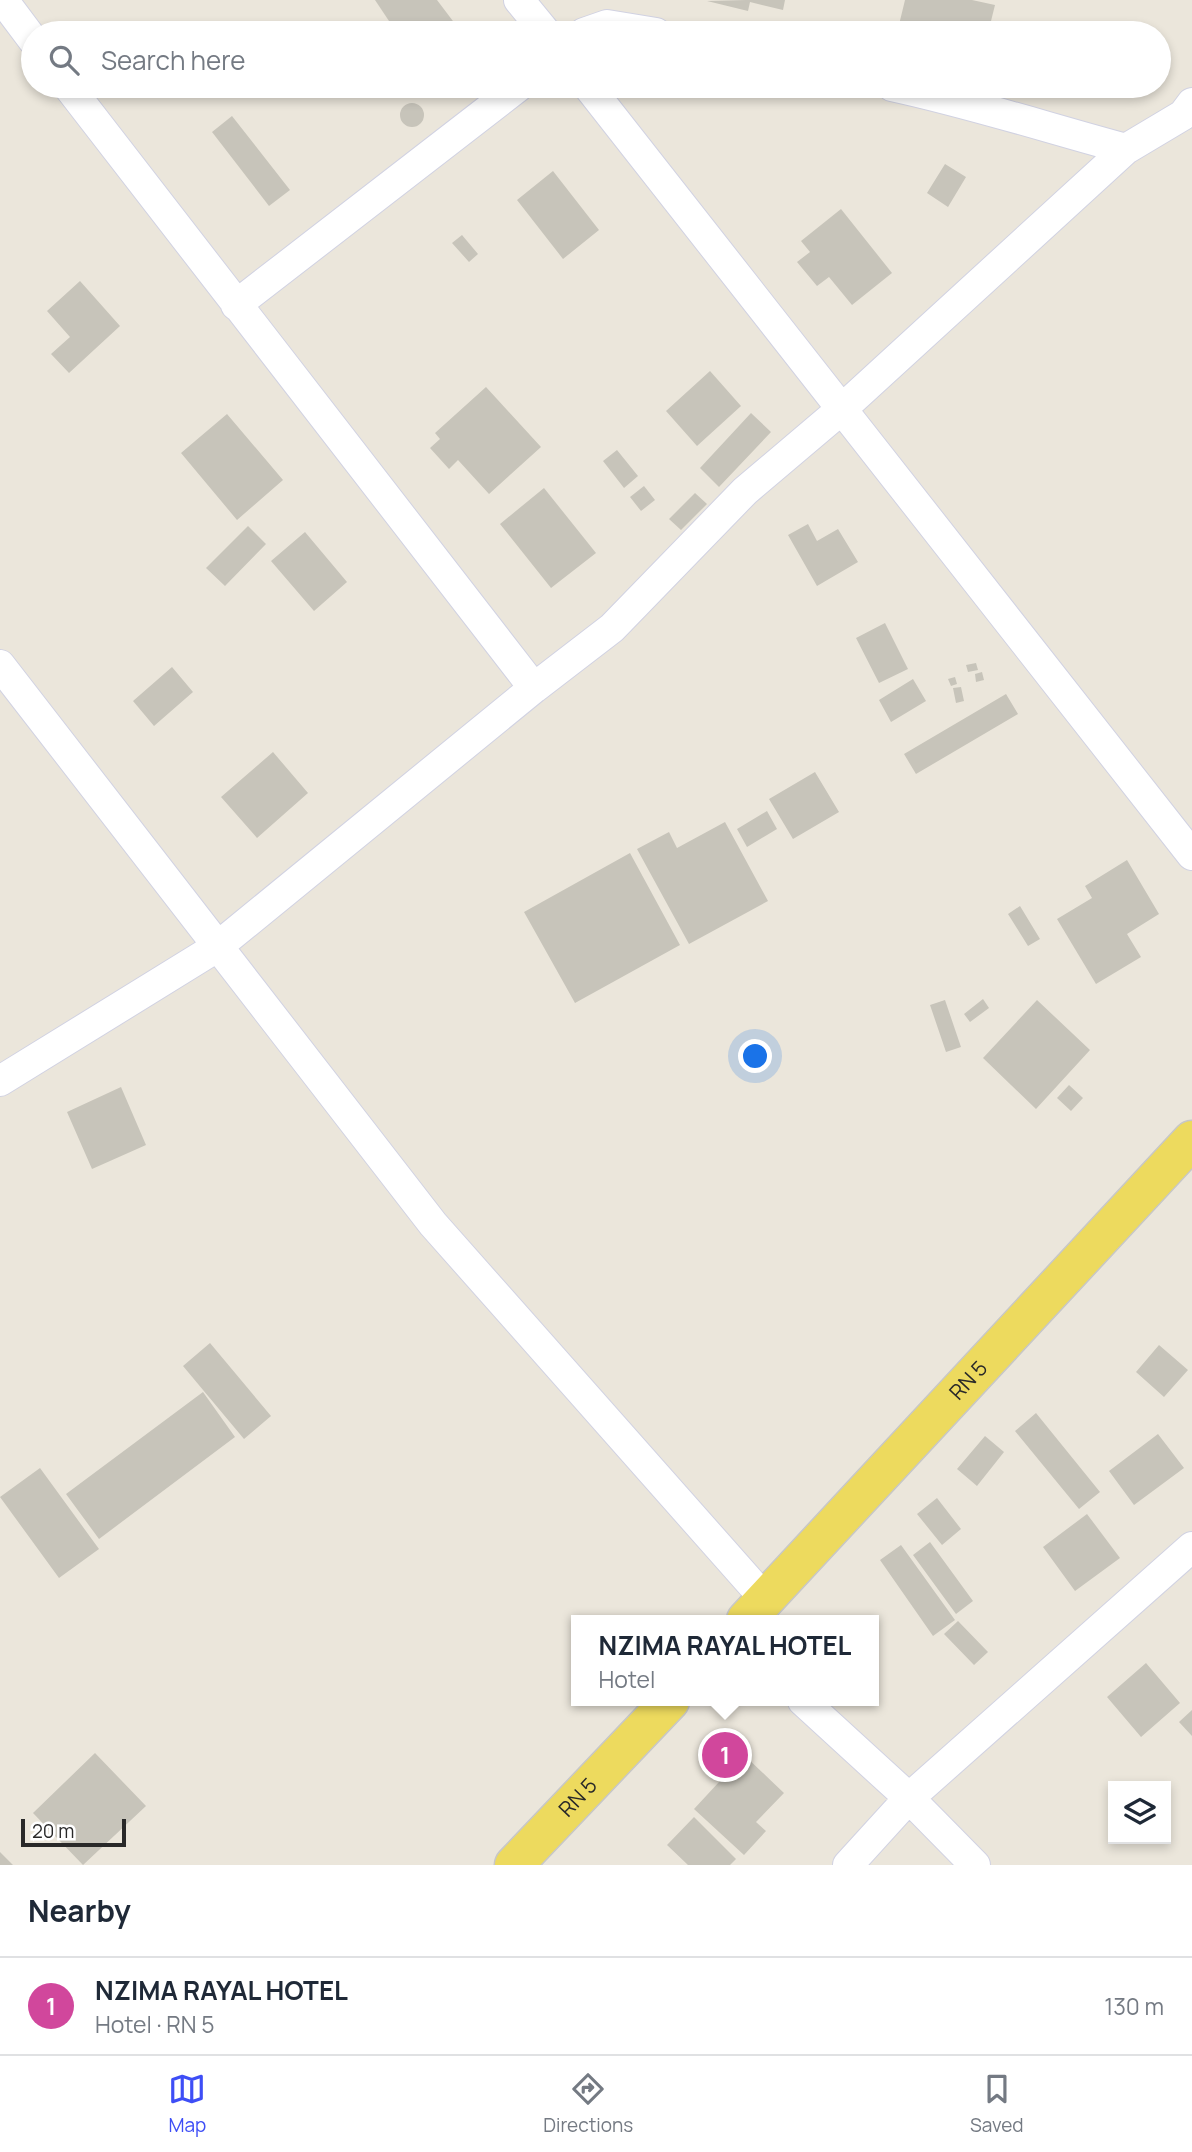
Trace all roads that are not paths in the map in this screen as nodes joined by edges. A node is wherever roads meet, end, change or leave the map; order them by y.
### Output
1 (3, 0) edge
2 (519, 0) edge
3 (536, 21) edge
4 (21, 24) edge
5 (77, 98) edge
6 (503, 98) edge
7 (598, 98) edge
8 (946, 98) edge
9 (1189, 111) edge
10 (1126, 149) junction
11 (236, 305) junction
12 (843, 408) junction
13 (0, 665) edge
14 (534, 688) junction
15 (1192, 855) edge
16 (217, 947) junction
17 (0, 1081) edge
18 (1192, 1140) edge
19 (1192, 1547) edge
20 (756, 1610) edge
21 (665, 1706) edge
22 (808, 1706) edge
23 (909, 1798) junction
24 (514, 1865) edge
25 (848, 1865) edge
26 (975, 1865) edge

1 - 4 street
2 - 3 street
5 - 11 street
6 - 11 street
7 - 12 street
8 - 10 street
9 - 10 street
10 - 12 street
11 - 14 street
12 - 14 street
12 - 15 street
13 - 16 street
14 - 16 street
16 - 17 street
16 - 20 street
18 - 20 main road, RN 5 / RN 5
19 - 23 street
21 - 24 main road, RN 5 / RN 5
22 - 23 street
23 - 25 street
23 - 26 street

